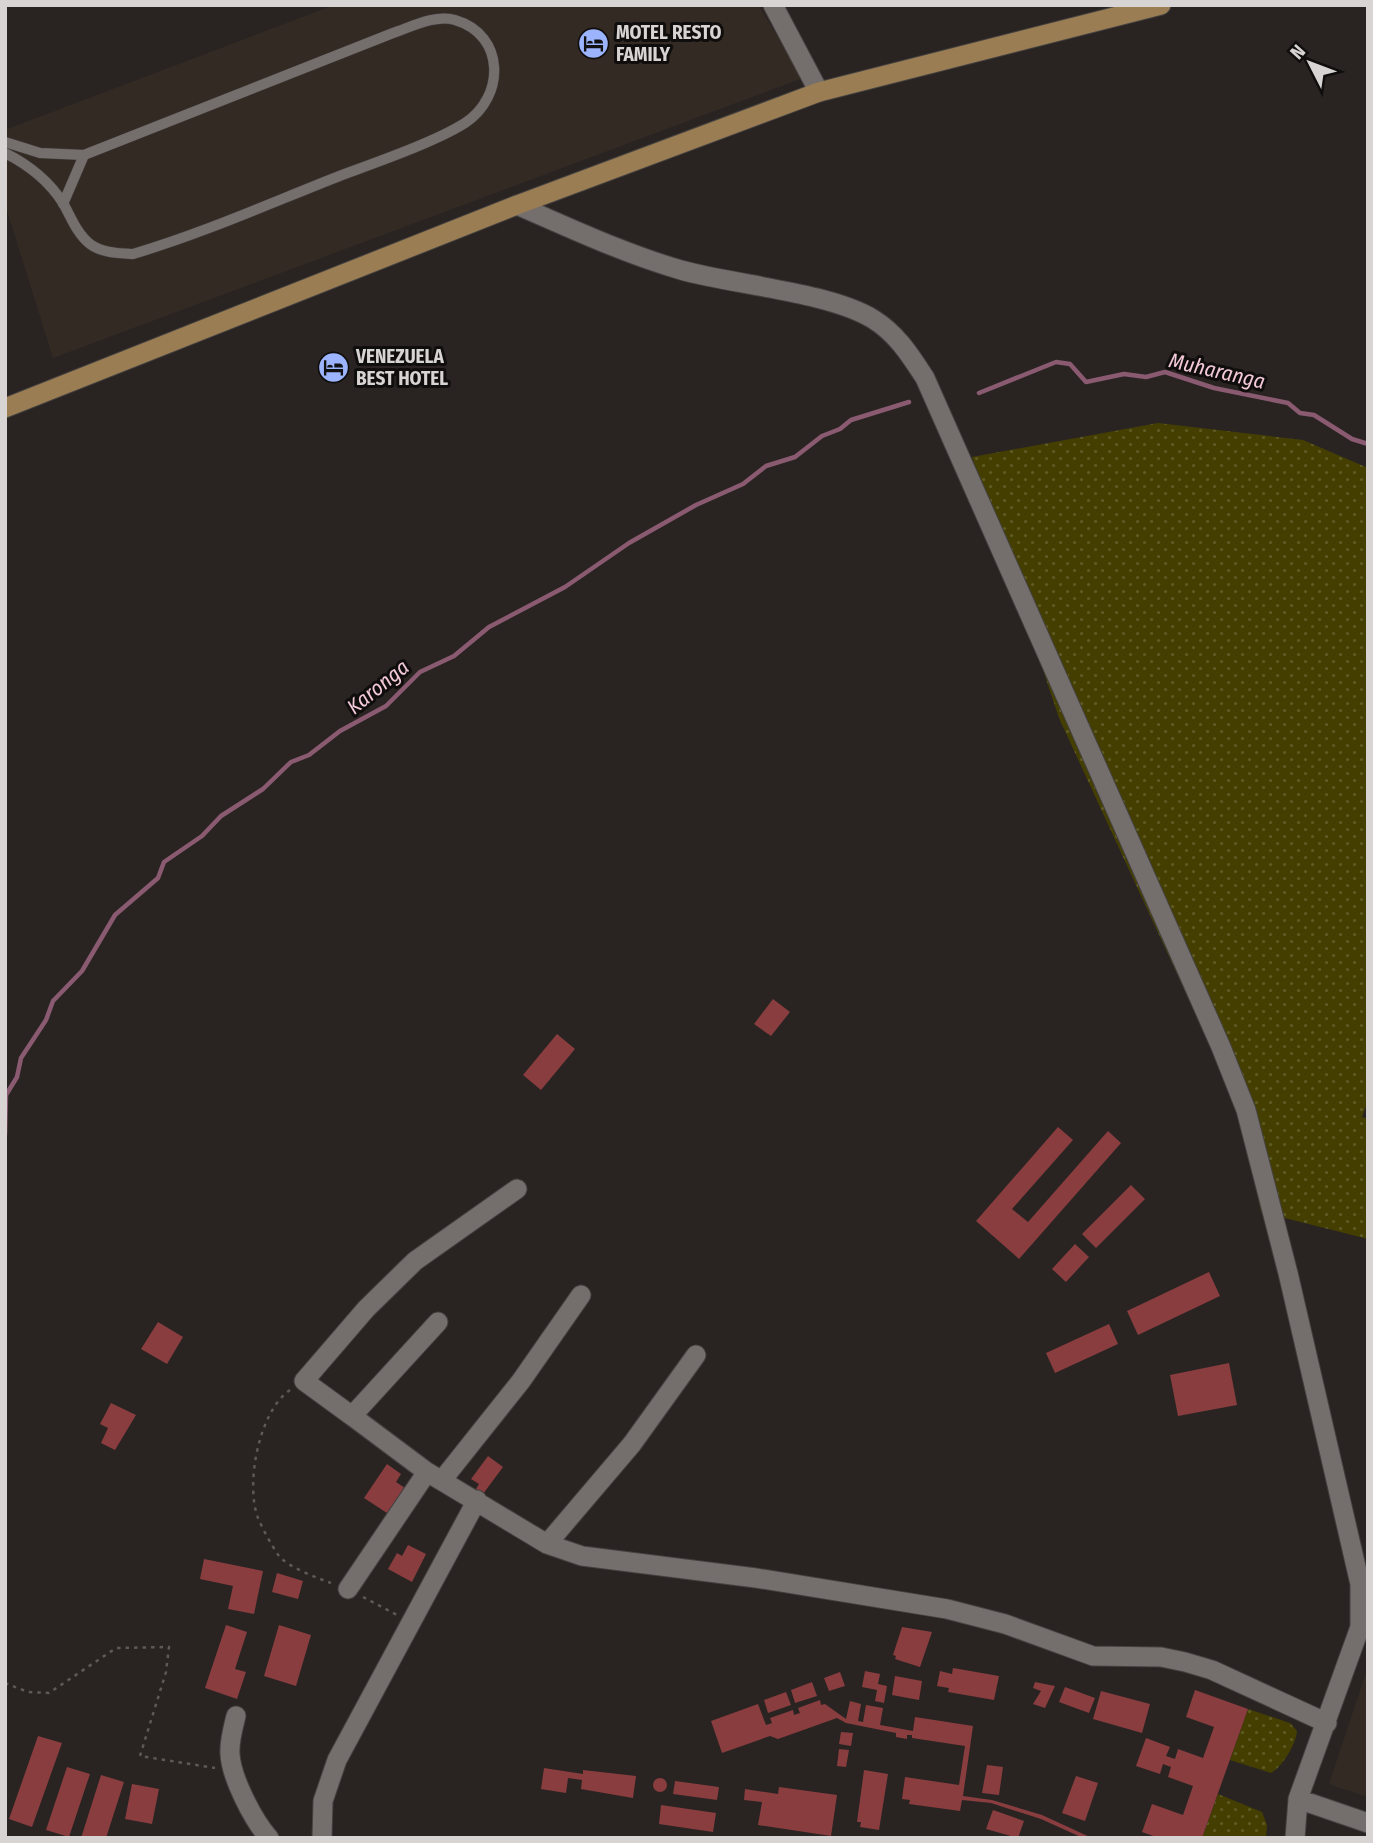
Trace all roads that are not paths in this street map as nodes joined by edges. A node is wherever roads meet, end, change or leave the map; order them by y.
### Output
1 (773, 5) edge
2 (1161, 5) edge
3 (819, 92) junction
4 (5, 142) edge
5 (5, 153) edge
6 (84, 155) junction
7 (64, 204) junction
8 (517, 205) junction
9 (5, 408) edge
10 (517, 1189) dead end
11 (581, 1295) dead end
12 (438, 1322) dead end
13 (696, 1355) dead end
14 (352, 1416) junction
15 (435, 1475) junction
16 (477, 1500) junction
17 (547, 1544) junction
18 (348, 1589) road end
19 (236, 1716) dead end
20 (1327, 1723) junction
21 (1298, 1798) junction
22 (1322, 1807) junction
23 (1368, 1811) edge
24 (1368, 1824) edge
25 (269, 1838) edge
26 (322, 1838) edge
27 (1295, 1838) edge

1 - 3 street
2 - 3 main road
3 - 8 main road
4 - 6 lane
5 - 7 lane
6 - 7 lane
6 - 7 lane
8 - 9 main road
8 - 20 street
10 - 14 street
11 - 15 street
12 - 14 street
13 - 17 street
14 - 15 street
15 - 16 street
15 - 18 street
16 - 17 street
16 - 26 street
17 - 20 street
19 - 25 street
20 - 21 street
21 - 22 street
21 - 27 street
22 - 23 street
22 - 24 street

